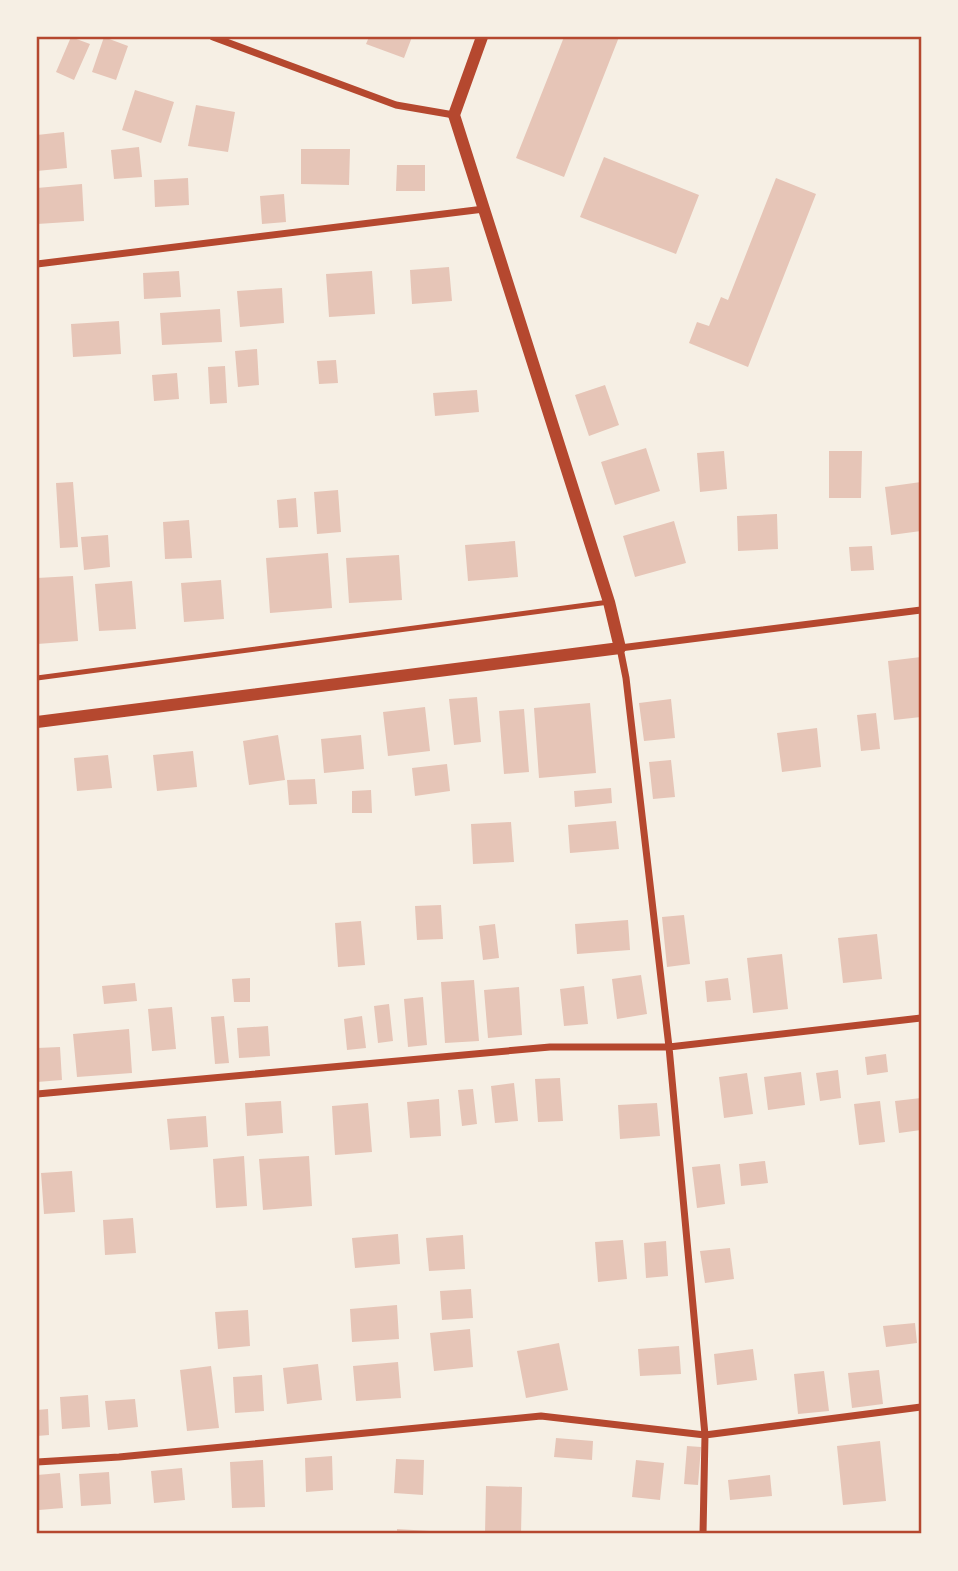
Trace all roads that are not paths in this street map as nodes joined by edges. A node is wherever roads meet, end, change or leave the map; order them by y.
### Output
1 (213, 37) edge
2 (482, 37) edge
3 (454, 115) junction
4 (484, 209) junction
5 (37, 264) edge
6 (609, 602) junction
7 (921, 610) edge
8 (620, 648) junction
9 (37, 678) edge
10 (37, 722) edge
11 (921, 1018) edge
12 (669, 1047) junction
13 (37, 1094) edge
14 (921, 1407) edge
15 (705, 1435) junction
16 (37, 1462) edge
17 (703, 1534) edge

1 - 3 street
2 - 3 street
3 - 4 street
4 - 5 street
4 - 6 street
6 - 8 street
6 - 9 lane
7 - 8 street
8 - 10 street
8 - 12 street
11 - 12 street
12 - 13 street
12 - 15 street
14 - 15 street
15 - 16 street
15 - 17 street

